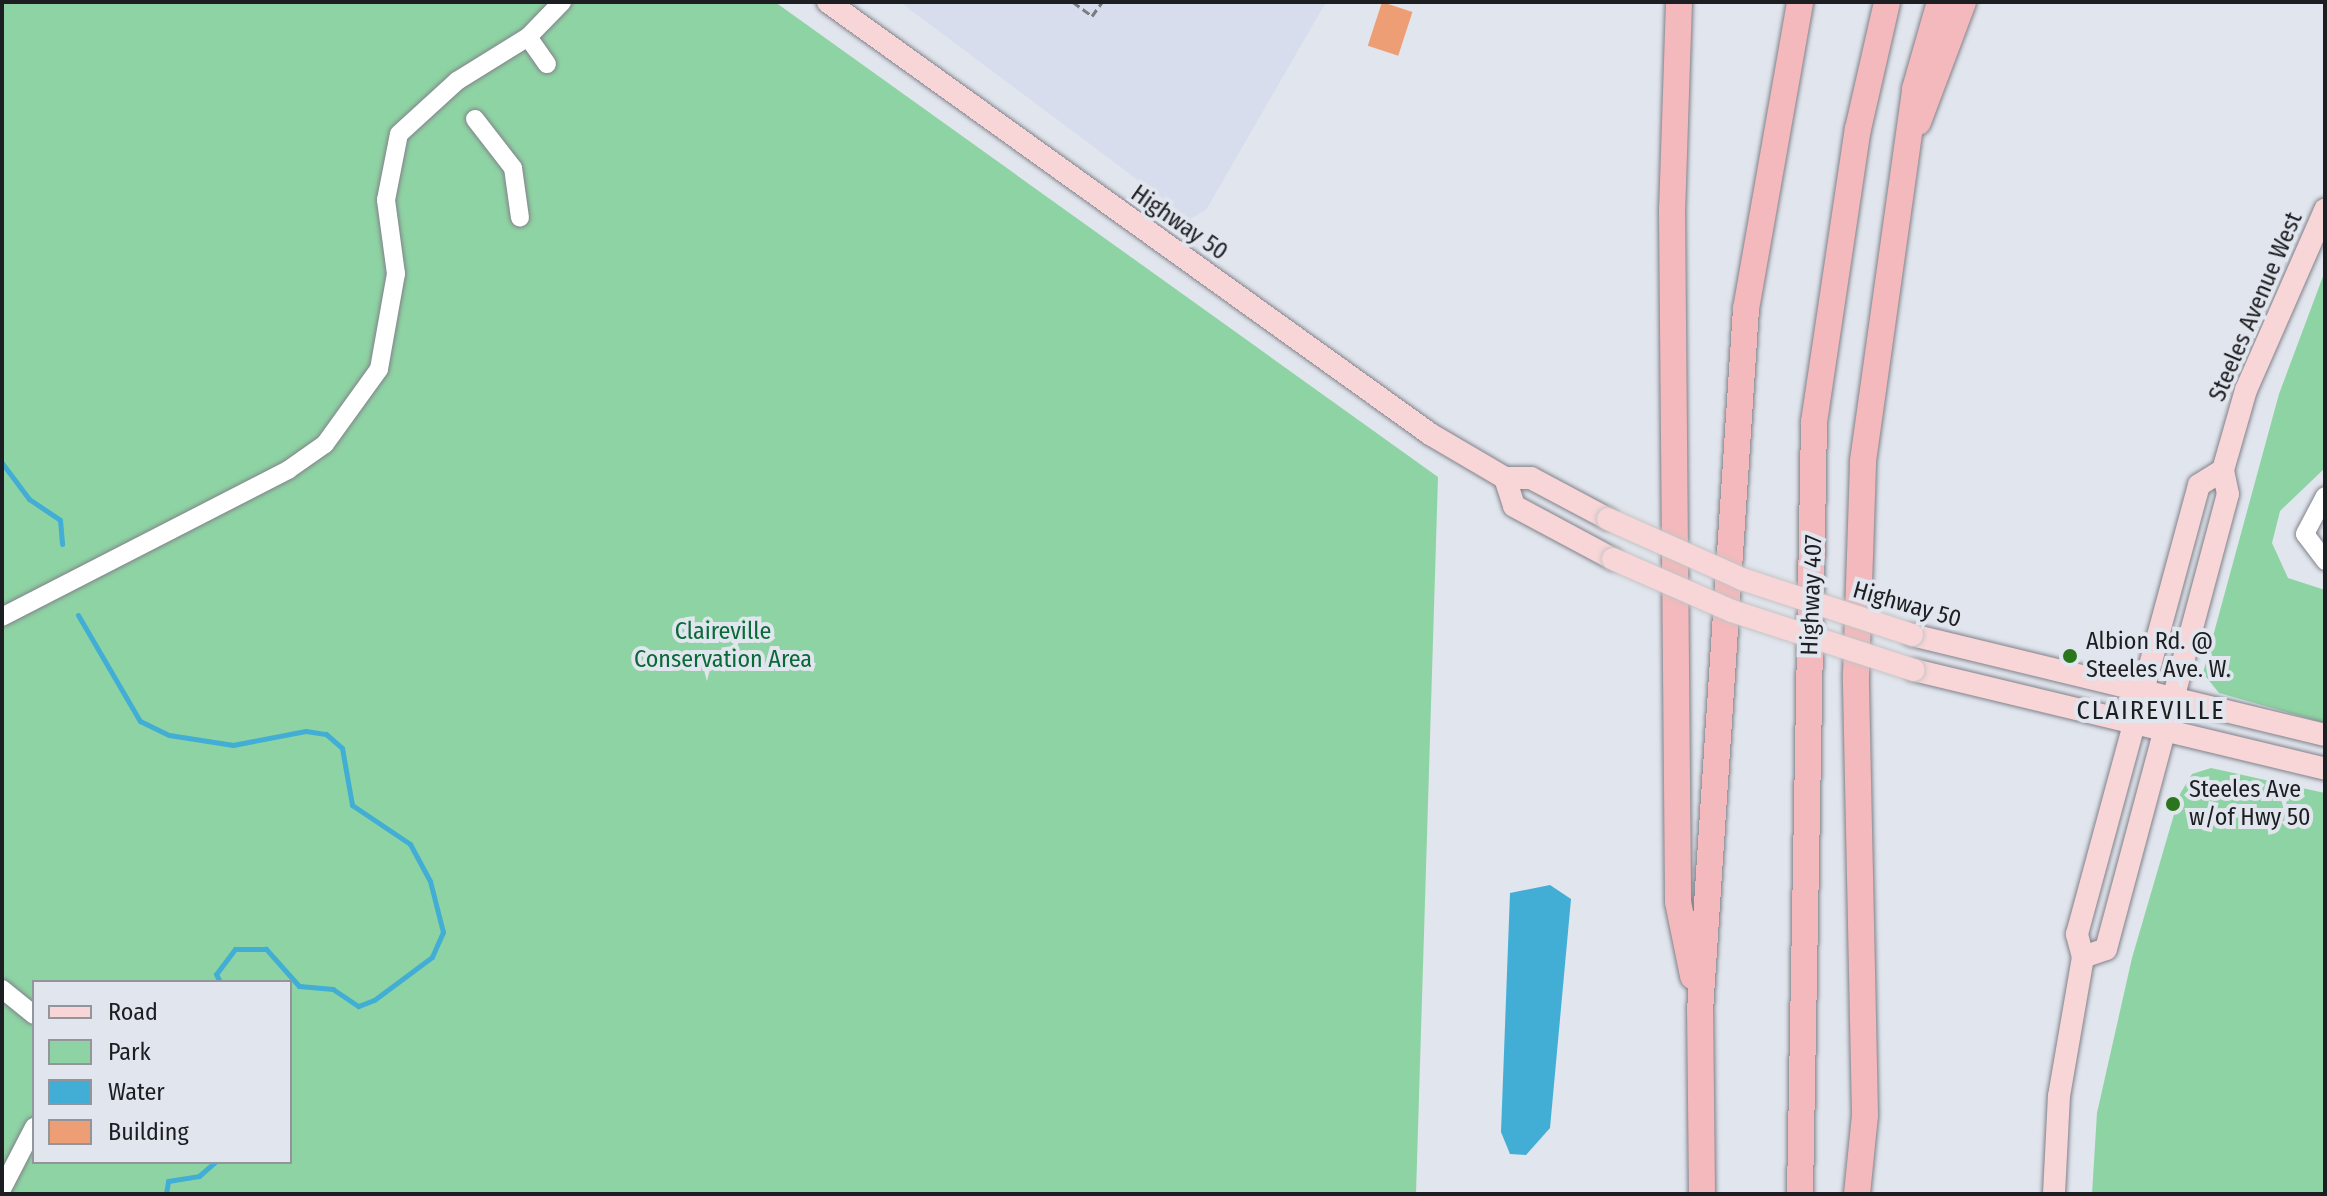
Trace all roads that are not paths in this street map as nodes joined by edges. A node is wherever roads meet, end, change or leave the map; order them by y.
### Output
1 (562, 2) edge
2 (828, 2) edge
3 (1679, 2) edge
4 (1800, 2) edge
5 (1887, 2) edge
6 (1940, 2) edge
7 (1963, 2) edge
8 (528, 37) junction
9 (547, 64) dead end
10 (475, 119) dead end
11 (1909, 140) junction
12 (2325, 210) edge
13 (520, 218) dead end
14 (2223, 470) junction
15 (1505, 478) junction
16 (2325, 496) edge
17 (2325, 561) edge
18 (2, 617) edge
19 (2143, 692) junction
20 (2173, 699) junction
21 (2134, 724) junction
22 (2164, 731) junction
23 (2325, 735) edge
24 (2325, 769) edge
25 (2083, 957) junction
26 (2, 989) edge
27 (1700, 1011) junction
28 (32, 1013) edge
29 (32, 1131) edge
30 (2, 1189) edge
31 (1702, 1194) edge
32 (1800, 1194) edge
33 (1857, 1194) edge
34 (2054, 1194) edge

1 - 8 street
2 - 15 main road, Highway 50
3 - 27 highway
4 - 27 highway
5 - 32 highway, Highway 407
6 - 11 highway
7 - 11 highway
8 - 9 street
8 - 18 street
10 - 13 street
11 - 33 highway
12 - 14 main road, Steeles Avenue West
14 - 19 main road, Steeles Avenue West
14 - 20 main road, Steeles Avenue West
15 - 19 main road, Highway 50, bridge
15 - 21 main road, bridge
16 - 17 street
19 - 20 main road, Highway 50
19 - 21 main road, Steeles Avenue West
20 - 22 main road, Steeles Avenue West
20 - 23 main road, Highway 50
21 - 22 main road
21 - 25 main road, Steeles Avenue West
22 - 24 main road
22 - 25 main road, Steeles Avenue West
25 - 34 main road, Steeles Avenue West
26 - 28 street
27 - 31 highway
29 - 30 street

